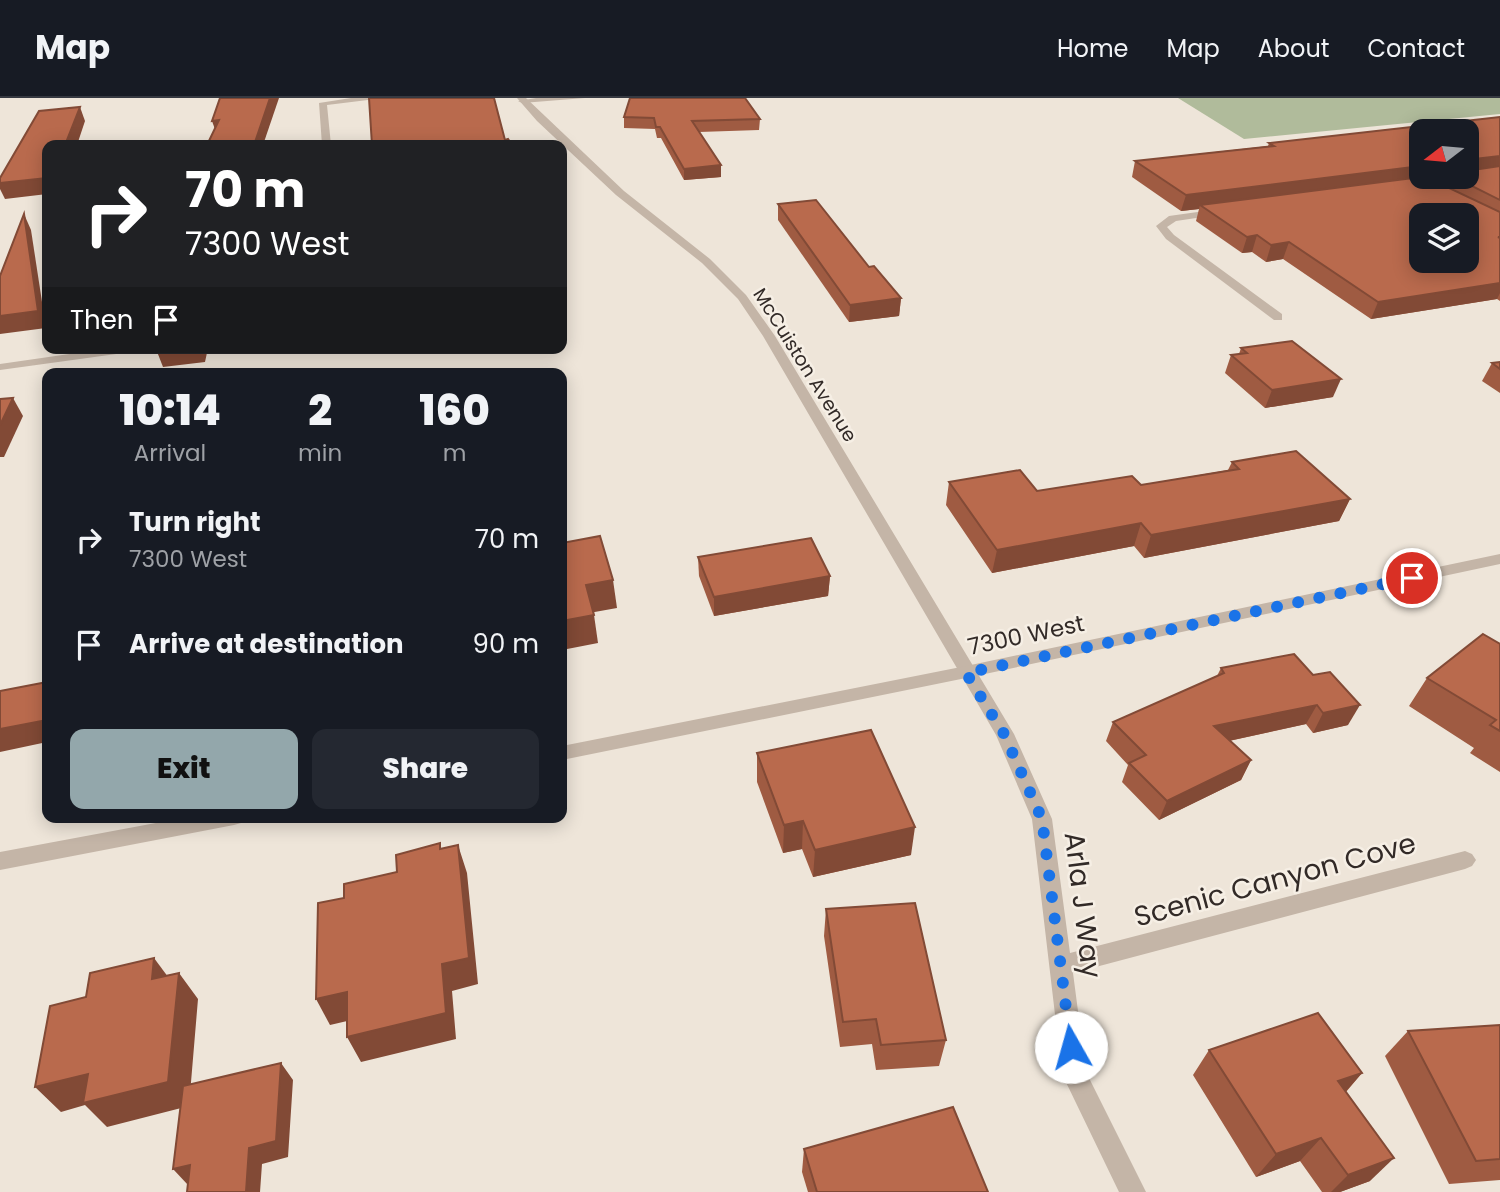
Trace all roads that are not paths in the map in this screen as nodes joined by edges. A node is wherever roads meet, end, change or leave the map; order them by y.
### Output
1 (380, 98) edge
2 (581, 98) edge
3 (522, 100) edge
4 (326, 140) edge
5 (564, 140) edge
6 (567, 143) edge
7 (1228, 211) edge
8 (1278, 317) dead end
9 (97, 354) edge
10 (0, 368) edge
11 (1500, 559) edge
12 (966, 673) junction
13 (567, 752) edge
14 (202, 823) edge
15 (1465, 860) dead end
16 (0, 861) edge
17 (1060, 966) junction
18 (1133, 1192) edge

1 - 4 street
2 - 3 lane
3 - 5 street, McCuiston Avenue
6 - 12 street, McCuiston Avenue
7 - 8 street
9 - 10 lane
11 - 12 street, 7300 West
12 - 13 street, 7300 West
12 - 17 street, Arla J Way
14 - 16 street
15 - 17 street, Scenic Canyon Cove
17 - 18 street, Arla J Way

